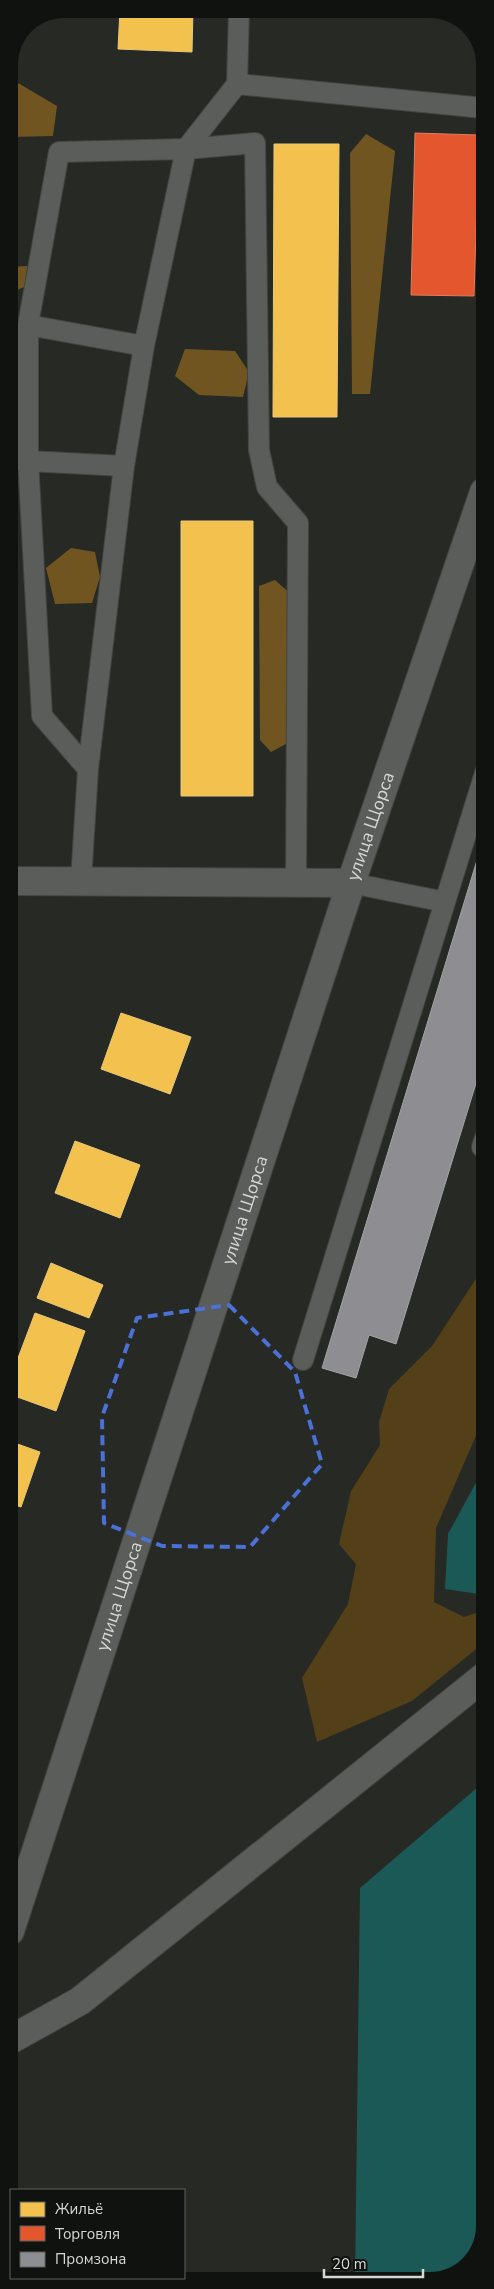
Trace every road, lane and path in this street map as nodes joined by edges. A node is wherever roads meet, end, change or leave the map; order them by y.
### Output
1 (239, 18) edge
2 (237, 84) junction
3 (477, 107) edge
4 (186, 149) junction
5 (28, 325) junction
6 (144, 346) junction
7 (18, 460) edge
8 (124, 466) junction
9 (477, 533) edge
10 (88, 769) junction
11 (477, 799) edge
12 (18, 880) edge
13 (81, 881) junction
14 (296, 883) junction
15 (351, 883) junction
16 (445, 902) junction
17 (303, 1360) dead end
18 (477, 1682) edge
19 (18, 1905) edge
20 (18, 2036) edge

1 - 2 lane
2 - 3 lane
2 - 4 lane
4 - 5 lane
4 - 6 lane
4 - 14 lane
5 - 6 lane
5 - 7 lane
6 - 8 lane
7 - 8 lane
7 - 10 lane
8 - 10 lane
9 - 15 street, улица Щорса
10 - 13 lane
11 - 16 lane
12 - 13 street
13 - 14 street
14 - 15 street
15 - 16 lane
15 - 19 street, улица Щорса
16 - 17 lane
18 - 20 street

